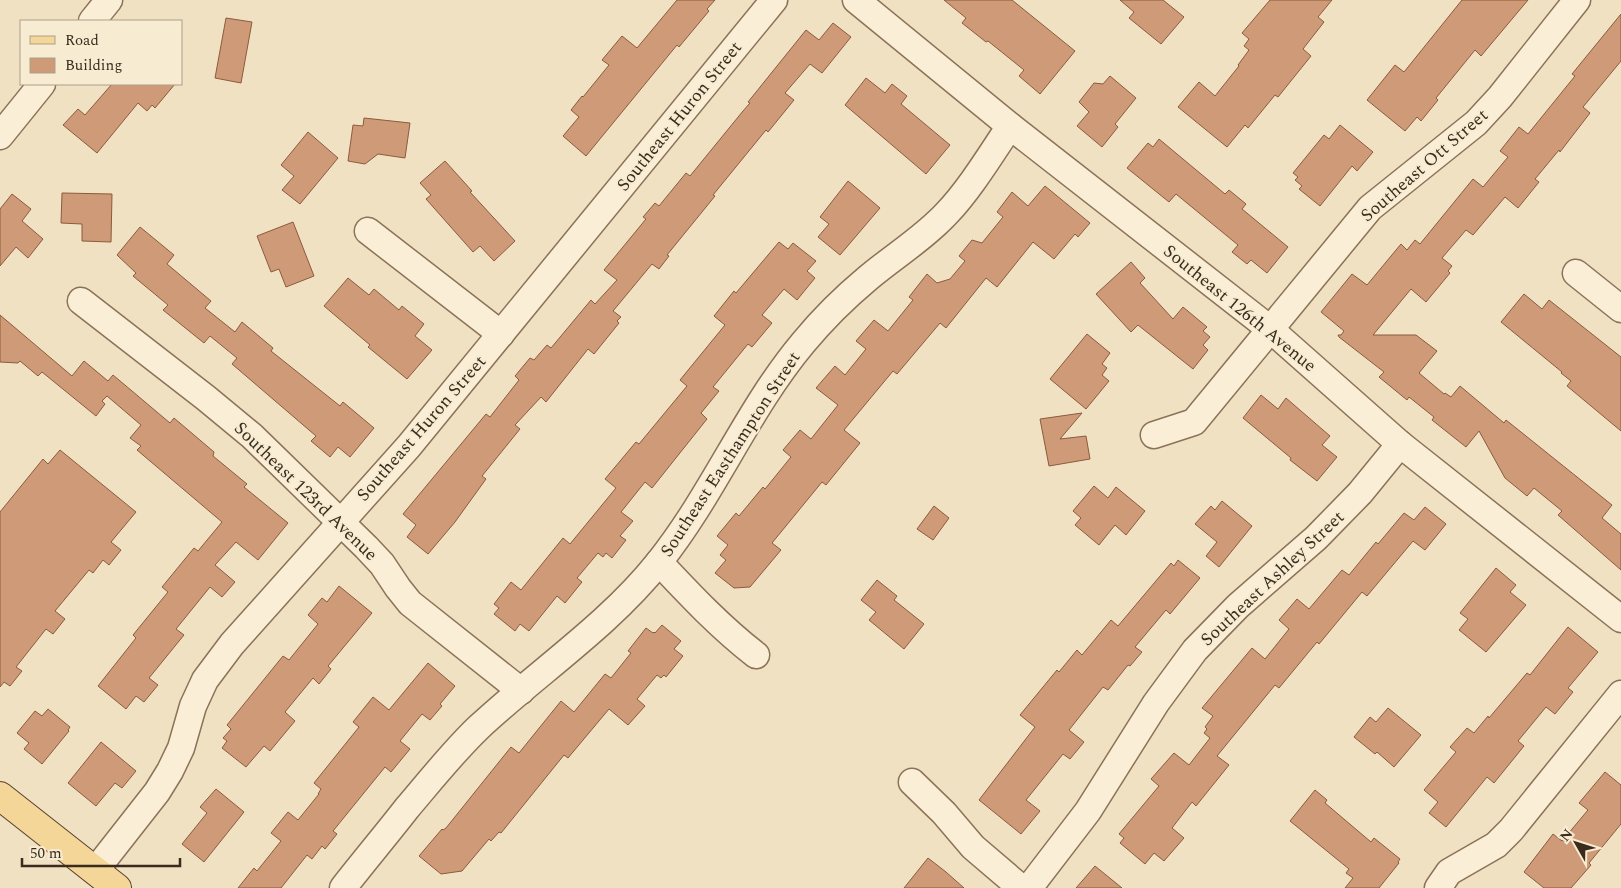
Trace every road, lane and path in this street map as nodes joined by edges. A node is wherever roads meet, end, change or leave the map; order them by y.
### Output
1 (109, 0) edge
2 (774, 0) edge
3 (856, 0) edge
4 (1577, 0) edge
5 (93, 20) edge
6 (41, 85) edge
7 (1010, 126) junction
8 (0, 136) edge
9 (368, 231) dead end
10 (1576, 273) dead end
11 (81, 301) dead end
12 (1621, 309) edge
13 (1270, 329) junction
14 (501, 334) junction
15 (1154, 434) dead end
16 (1400, 444) junction
17 (340, 521) junction
18 (659, 562) junction
19 (1621, 619) edge
20 (756, 655) dead end
21 (521, 691) junction
22 (1621, 694) edge
23 (912, 782) dead end
24 (0, 796) edge
25 (95, 870) junction
26 (349, 886) edge
27 (117, 888) edge
28 (1021, 888) edge
29 (1029, 888) edge
30 (1438, 888) edge

1 - 5 street
2 - 14 street, Southeast Huron Street
3 - 7 street, Southeast 126th Avenue
4 - 13 street, Southeast Ott Street
6 - 8 street
7 - 13 street, Southeast 126th Avenue
7 - 18 street, Southeast Easthampton Street
9 - 14 street
10 - 12 street
11 - 17 street, Southeast 123rd Avenue
13 - 15 street, Southeast Ott Street
13 - 16 street, Southeast 126th Avenue
14 - 17 street, Southeast Huron Street
16 - 19 street, Southeast 126th Avenue
16 - 29 street, Southeast Ashley Street
17 - 21 street, Southeast 123rd Avenue
17 - 25 street, Southeast Huron Street
18 - 20 street
18 - 21 street, Southeast Easthampton Street
21 - 26 street, Southeast Easthampton Street
22 - 30 street
23 - 28 street
24 - 25 main road
25 - 27 main road

